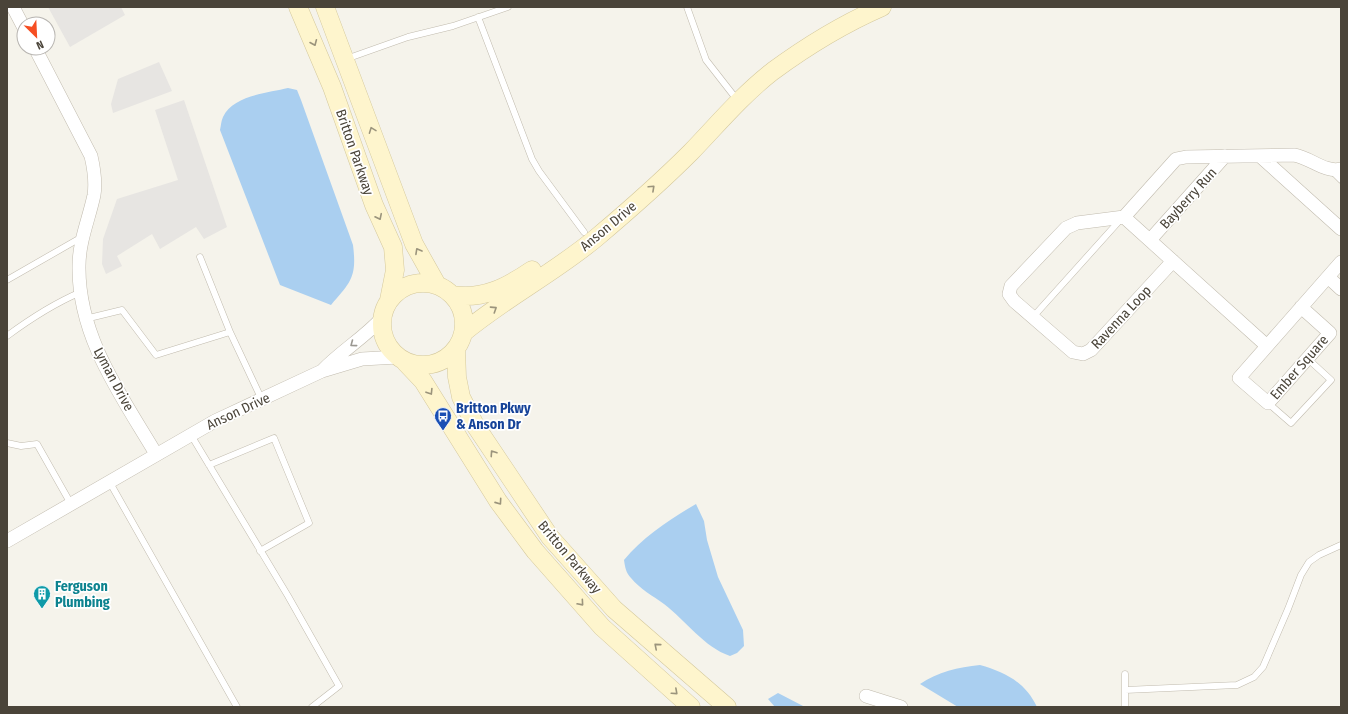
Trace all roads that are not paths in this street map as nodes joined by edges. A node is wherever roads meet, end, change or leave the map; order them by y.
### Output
1 (13, 7) edge
2 (298, 7) edge
3 (324, 7) edge
4 (508, 7) edge
5 (687, 7) edge
6 (882, 7) edge
7 (18, 16) edge
8 (478, 17) junction
9 (39, 56) edge
10 (344, 59) junction
11 (738, 102) junction
12 (1225, 156) junction
13 (1260, 156) junction
14 (1335, 169) edge
15 (1341, 180) edge
16 (1124, 217) junction
17 (1341, 229) edge
18 (584, 232) junction
19 (82, 237) junction
20 (1150, 240) junction
21 (200, 257) dead end
22 (1173, 261) junction
23 (1341, 262) edge
24 (1328, 277) junction
25 (7, 280) edge
26 (437, 285) junction
27 (1341, 289) edge
28 (81, 292) junction
29 (452, 295) junction
30 (389, 300) junction
31 (1301, 307) junction
32 (1033, 317) junction
33 (382, 318) junction
34 (85, 319) junction
35 (230, 332) junction
36 (463, 333) junction
37 (7, 336) edge
38 (1267, 346) junction
39 (456, 350) junction
40 (1308, 359) junction
41 (402, 360) junction
42 (322, 371) junction
43 (262, 400) junction
44 (1268, 403) junction
45 (191, 435) junction
46 (7, 443) edge
47 (156, 454) junction
48 (209, 465) junction
49 (109, 482) junction
50 (71, 504) junction
51 (7, 541) edge
52 (1341, 545) edge
53 (260, 551) junction
54 (1125, 674) dead end
55 (1125, 690) junction
56 (866, 696) dead end
57 (238, 707) edge
58 (312, 707) edge
59 (692, 707) edge
60 (727, 707) edge
61 (901, 707) edge
62 (1125, 707) edge

1 - 7 street
2 -> 30 main road, Britton Parkway
3 - 10 main road, Britton Parkway
4 - 8 lane
5 - 11 lane
6 - 11 main road, Anson Drive
8 - 10 lane
8 - 18 lane
9 - 19 street, Lyman Drive
26 -> 10 main road, Britton Parkway
11 - 18 main road, Anson Drive
36 -> 11 main road, Anson Drive
12 - 13 street, Bayberry Run
12 - 16 street, Bayberry Run
12 - 20 street, Bayberry Run
13 - 14 street, Bayberry Run
13 - 17 street
14 - 15 lane
16 - 20 street
16 - 32 lane
16 - 32 street, Ravenna Loop
18 - 29 main road, Anson Drive
19 - 25 lane
19 - 28 street, Lyman Drive
20 - 22 street
21 - 35 lane
22 - 32 street, Ravenna Loop
22 - 38 street
23 - 24 street, Ember Square
24 - 27 street
24 - 31 street, Ember Square
26 - 29 main road
26 - 30 main road
28 - 34 street, Lyman Drive
28 - 37 lane
29 - 36 main road
30 - 33 main road
31 - 38 street, Ember Square
31 - 40 street, Ember Square
33 - 41 main road
33 -> 42 street, Anson Drive
34 - 35 lane
34 - 47 street, Lyman Drive
35 - 43 lane
36 - 39 main road
38 - 44 street, Ember Square
39 - 41 main road
60 -> 39 main road, Britton Parkway
40 - 44 street, Ember Square
40 - 44 lane
41 - 42 street, Anson Drive
41 -> 59 main road, Britton Parkway
42 - 43 street, Anson Drive
43 - 45 street, Anson Drive
45 - 47 street, Anson Drive
45 - 48 lane
46 - 50 lane
47 - 49 street
48 - 53 lane
48 - 53 lane
49 - 50 street
49 - 57 lane
50 - 51 street
52 - 55 lane
53 - 58 lane
54 - 55 lane
55 - 62 lane
56 - 61 street

